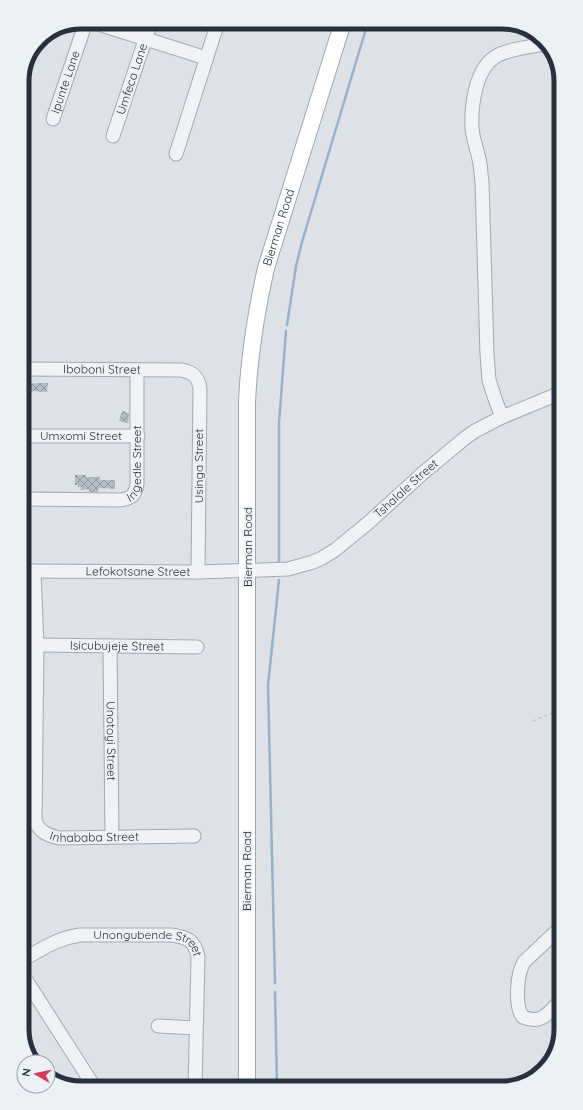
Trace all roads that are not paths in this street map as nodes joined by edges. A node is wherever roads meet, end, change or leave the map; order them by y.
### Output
1 (84, 29) edge
2 (116, 29) edge
3 (149, 29) edge
4 (216, 29) edge
5 (341, 29) edge
6 (345, 29) edge
7 (146, 38) junction
8 (540, 45) edge
9 (206, 58) junction
10 (53, 119) dead end
11 (112, 136) dead end
12 (176, 154) dead end
13 (29, 369) edge
14 (137, 370) junction
15 (181, 370) joint
16 (554, 396) edge
17 (502, 417) junction
18 (29, 436) edge
19 (138, 436) junction
20 (29, 499) edge
21 (29, 571) edge
22 (250, 571) junction
23 (198, 572) junction
24 (37, 645) junction
25 (110, 646) junction
26 (198, 648) dead end
27 (194, 836) dead end
28 (112, 837) junction
29 (554, 933) edge
30 (29, 956) edge
31 (29, 985) edge
32 (554, 1007) edge
33 (158, 1026) dead end
34 (196, 1028) junction
35 (91, 1081) edge
36 (195, 1081) edge
37 (247, 1081) edge
38 (252, 1081) edge

1 - 10 street, Ipunte Lane
2 - 7 street
3 - 7 street, Umfeca Lane
4 - 9 street
5 - 22 main road, Bierman Road
6 - 22 main road, Bierman Road
7 - 9 street
7 - 11 street, Umfeca Lane
8 - 17 street
9 - 12 street
13 - 14 street, Iboboni Street
14 - 15 street, Iboboni Street
14 - 19 street, Ingedle Street
15 - 23 street, Usinga Street
16 - 17 street, Tshalale Street
17 - 22 street, Tshalale Street
18 - 19 street, Umxomi Street
19 - 20 street, Ingedle Street
21 - 23 street, Lefokotsane Street
21 - 24 street, Inhababa Street
22 - 23 street, Lefokotsane Street
22 - 37 main road, Bierman Road
22 - 38 main road, Bierman Road
24 - 25 street, Isicubujeje Street
24 - 28 street, Inhababa Street
25 - 26 street, Isicubujeje Street
25 - 28 street, Unotoyi Street
27 - 28 street, Inhababa Street
29 - 32 street
30 - 34 street, Unongubende Street
31 - 35 street
33 - 34 street
34 - 36 street, Unongubende Street

